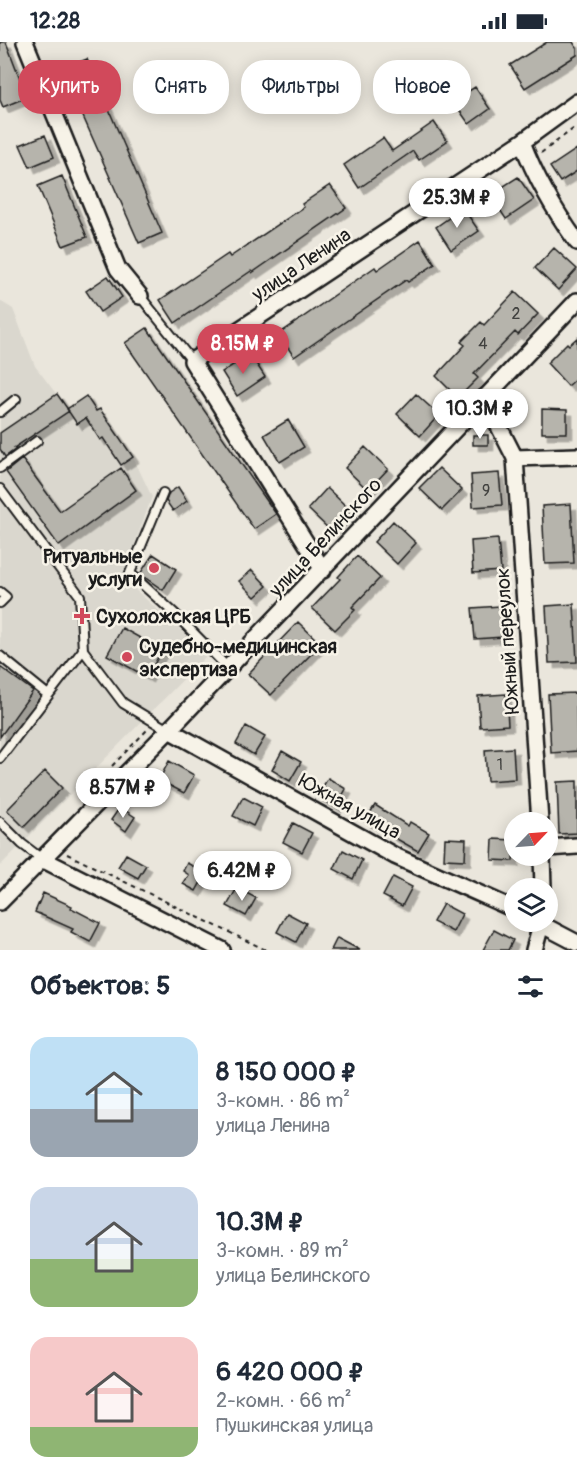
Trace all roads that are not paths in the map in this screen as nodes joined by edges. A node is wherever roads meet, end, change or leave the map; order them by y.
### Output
1 (25, 42) edge
2 (577, 102) edge
3 (522, 142) junction
4 (577, 242) edge
5 (140, 296) joint
6 (577, 301) edge
7 (192, 361) junction
8 (484, 397) junction
9 (16, 399) dead end
10 (0, 412) edge
11 (37, 441) dead end
12 (577, 456) edge
13 (515, 458) junction
14 (0, 468) edge
15 (0, 489) edge
16 (163, 493) dead end
17 (323, 570) junction
18 (0, 592) edge
19 (0, 603) edge
20 (83, 650) junction
21 (0, 656) edge
22 (228, 669) junction
23 (48, 695) junction
24 (169, 730) junction
25 (0, 758) edge
26 (539, 812) edge
27 (0, 822) edge
28 (577, 846) edge
29 (558, 847) edge
30 (42, 859) junction
31 (0, 902) edge
32 (504, 905) edge
33 (537, 932) edge
34 (557, 932) edge
35 (577, 943) edge
36 (222, 950) edge
37 (534, 950) edge

1 - 5 street
2 - 3 street, улица Ленина
3 - 4 street
3 - 7 street, улица Ленина
5 - 7 lane
6 - 8 street, улица Белинского
7 - 17 street
8 - 13 street
8 - 17 street, улица Белинского
9 - 10 lane
11 - 14 lane
12 - 13 street
13 - 26 street, Южный переулок
15 - 20 lane
16 - 22 lane
17 - 22 street, улица Белинского
18 - 19 lane
20 - 23 lane
20 - 24 lane
21 - 23 lane
22 - 24 street, улица Белинского
23 - 25 lane
24 - 30 street, улица Белинского
24 - 32 street, Южная улица
27 - 30 lane
28 - 29 street
30 - 31 street, улица Белинского
30 - 36 street
33 - 37 street
34 - 35 street

